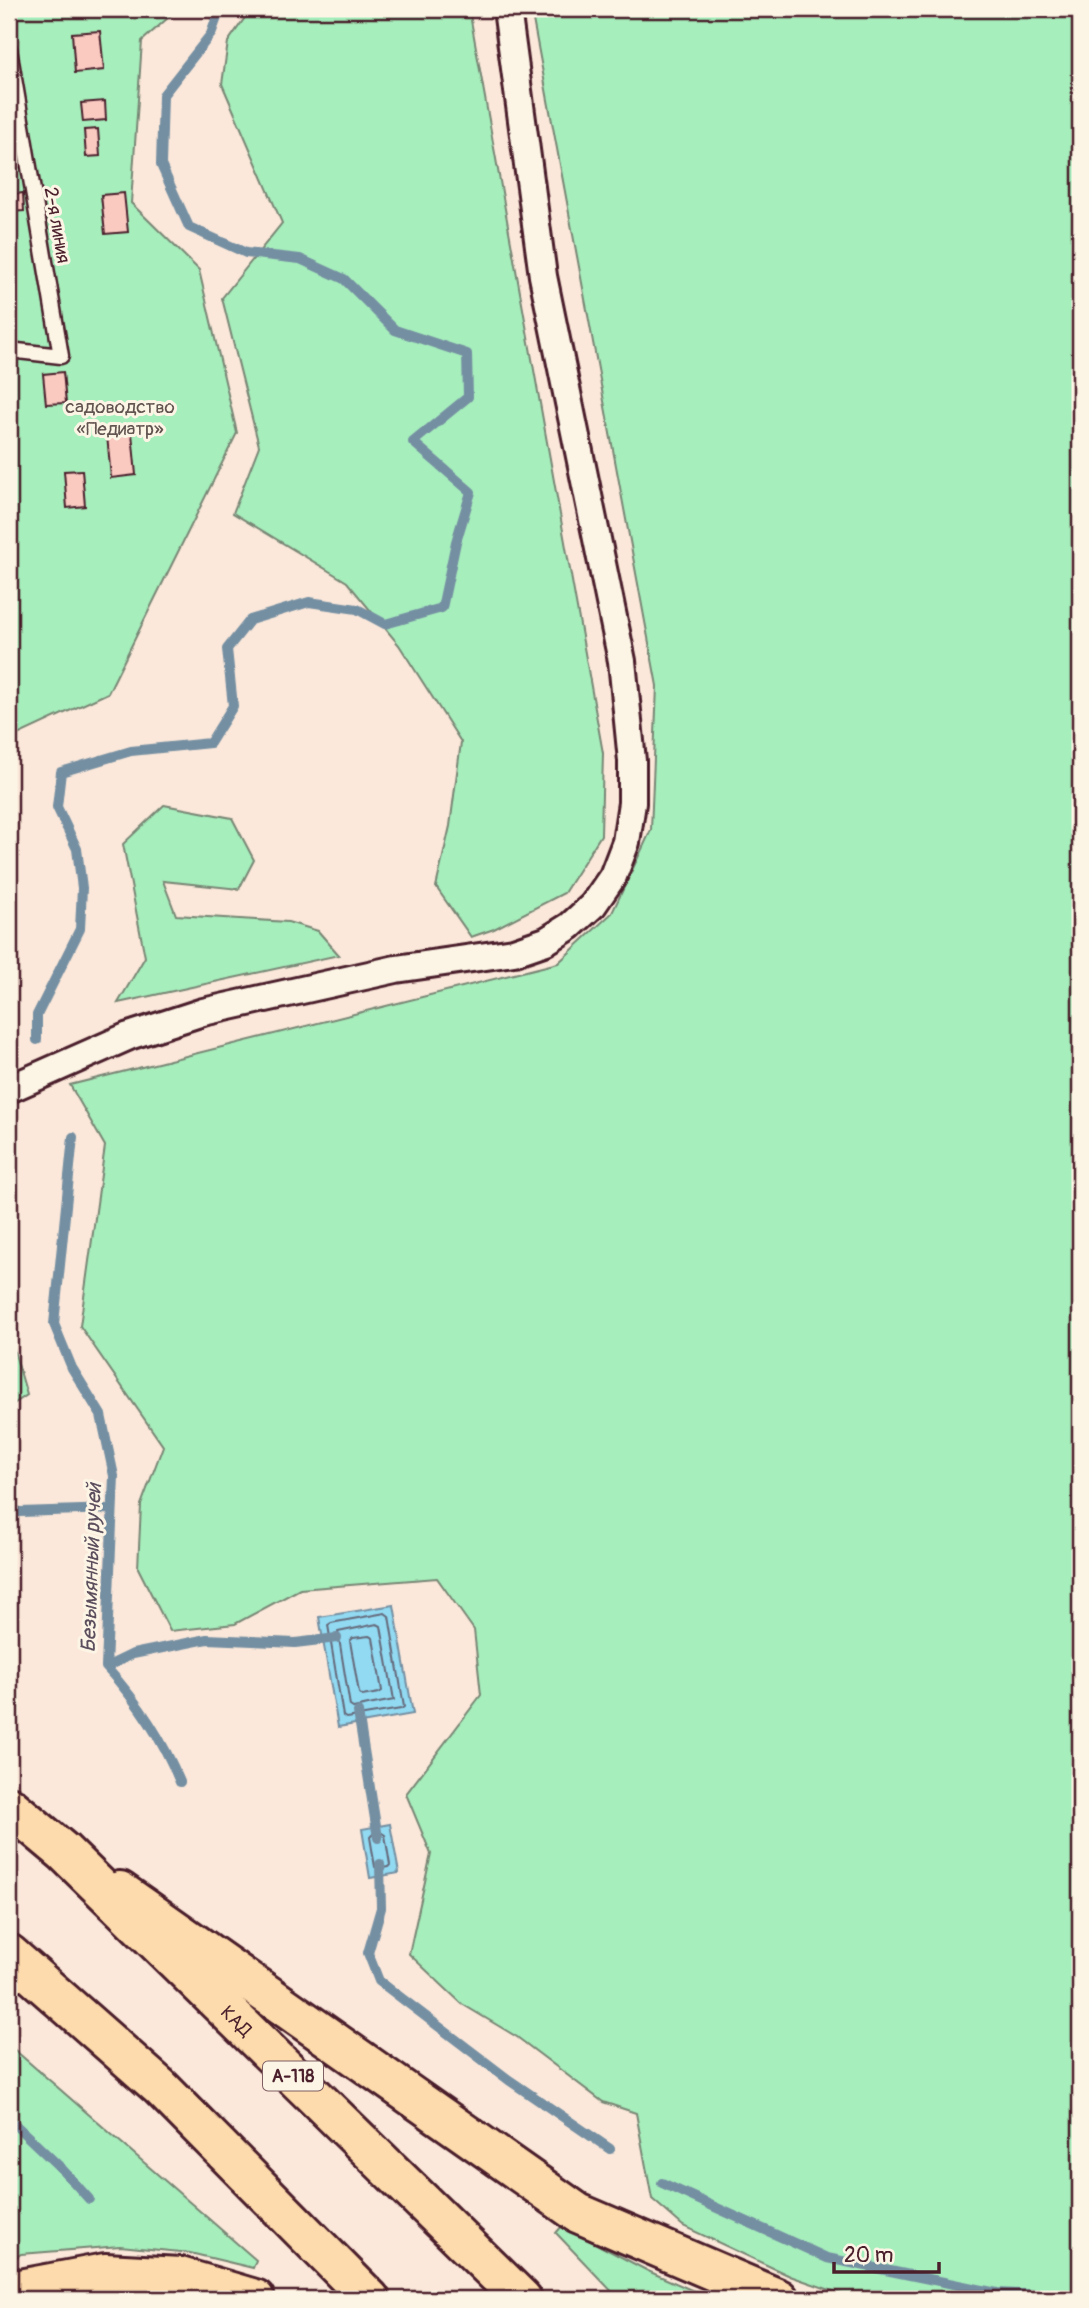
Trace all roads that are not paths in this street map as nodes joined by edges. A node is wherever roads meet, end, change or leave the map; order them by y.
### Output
1 (507, 9) edge
2 (9, 49) edge
3 (9, 350) edge
4 (9, 1089) edge
5 (9, 1806) edge
6 (64, 1852) junction
7 (9, 1954) edge
8 (9, 2291) edge
9 (255, 2299) edge
10 (370, 2299) edge
11 (522, 2299) edge
12 (779, 2299) edge

1 - 4 street
2 - 3 lane, 2-я линия
5 - 6 main road, КАД / А-118
6 - 11 main road, КАД / А-118
6 - 12 main road
7 - 10 main road
8 - 9 main road

